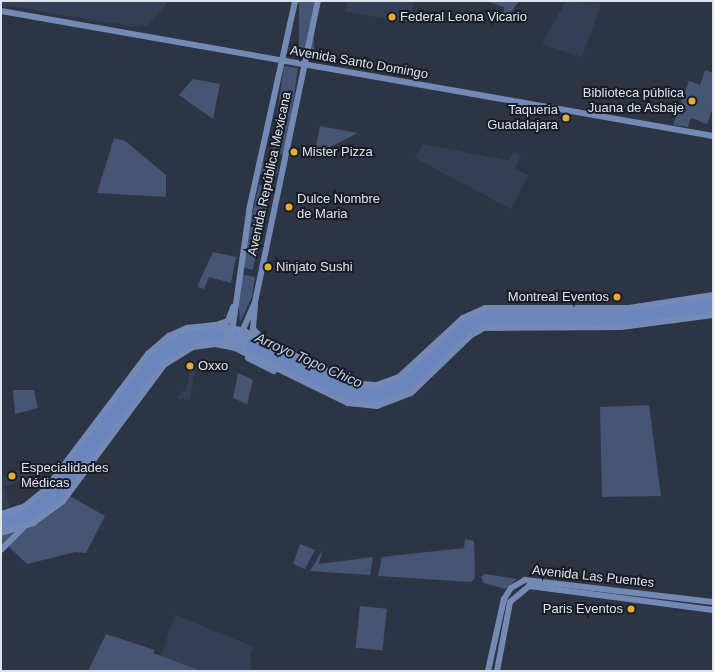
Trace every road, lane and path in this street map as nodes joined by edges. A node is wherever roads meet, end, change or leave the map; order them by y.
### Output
1 (295, 1) edge
2 (318, 1) edge
3 (1, 11) edge
4 (281, 60) junction
5 (304, 64) junction
6 (713, 136) edge
7 (713, 295) edge
8 (254, 302) junction
9 (234, 305) junction
10 (713, 315) edge
11 (214, 325) junction
12 (235, 330) junction
13 (251, 336) junction
14 (267, 342) junction
15 (230, 345) junction
16 (243, 350) junction
17 (182, 351) junction
18 (293, 377) junction
19 (1, 514) edge
20 (23, 528) junction
21 (1, 533) edge
22 (1, 550) edge
23 (535, 582) junction
24 (517, 583) junction
25 (522, 589) junction
26 (713, 602) edge
27 (713, 610) edge
28 (488, 671) edge
29 (496, 671) edge

1 - 4 main road, Avenida República Mexicana
2 - 5 main road, Avenida República Mexicana
3 - 4 main road, Avenida Santo Domingo
4 - 5 main road, Avenida Santo Domingo
4 - 9 main road, Avenida República Mexicana
5 - 6 main road, Avenida Santo Domingo
5 - 8 main road, Avenida República Mexicana
7 - 14 main road
8 - 12 main road, Avenida República Mexicana
8 - 14 main road
9 - 11 main road
9 - 12 main road, Avenida República Mexicana
10 - 18 main road
11 - 12 main road
11 - 19 main road
12 - 13 main road
12 - 15 main road, Avenida República Mexicana
13 - 14 main road
13 - 16 main road
15 - 16 main road
15 - 17 main road
16 - 18 main road
17 - 18 main road
17 - 20 main road
20 - 21 main road
20 - 22 main road
23 - 24 main road, Avenida Las Puentes
23 - 25 main road, Avenida Las Puentes
23 - 26 main road, Avenida Las Puentes
23 - 27 main road, Avenida Las Puentes
24 - 25 main road
24 - 28 main road, Avenida Las Puentes
25 - 29 main road, Avenida Las Puentes

